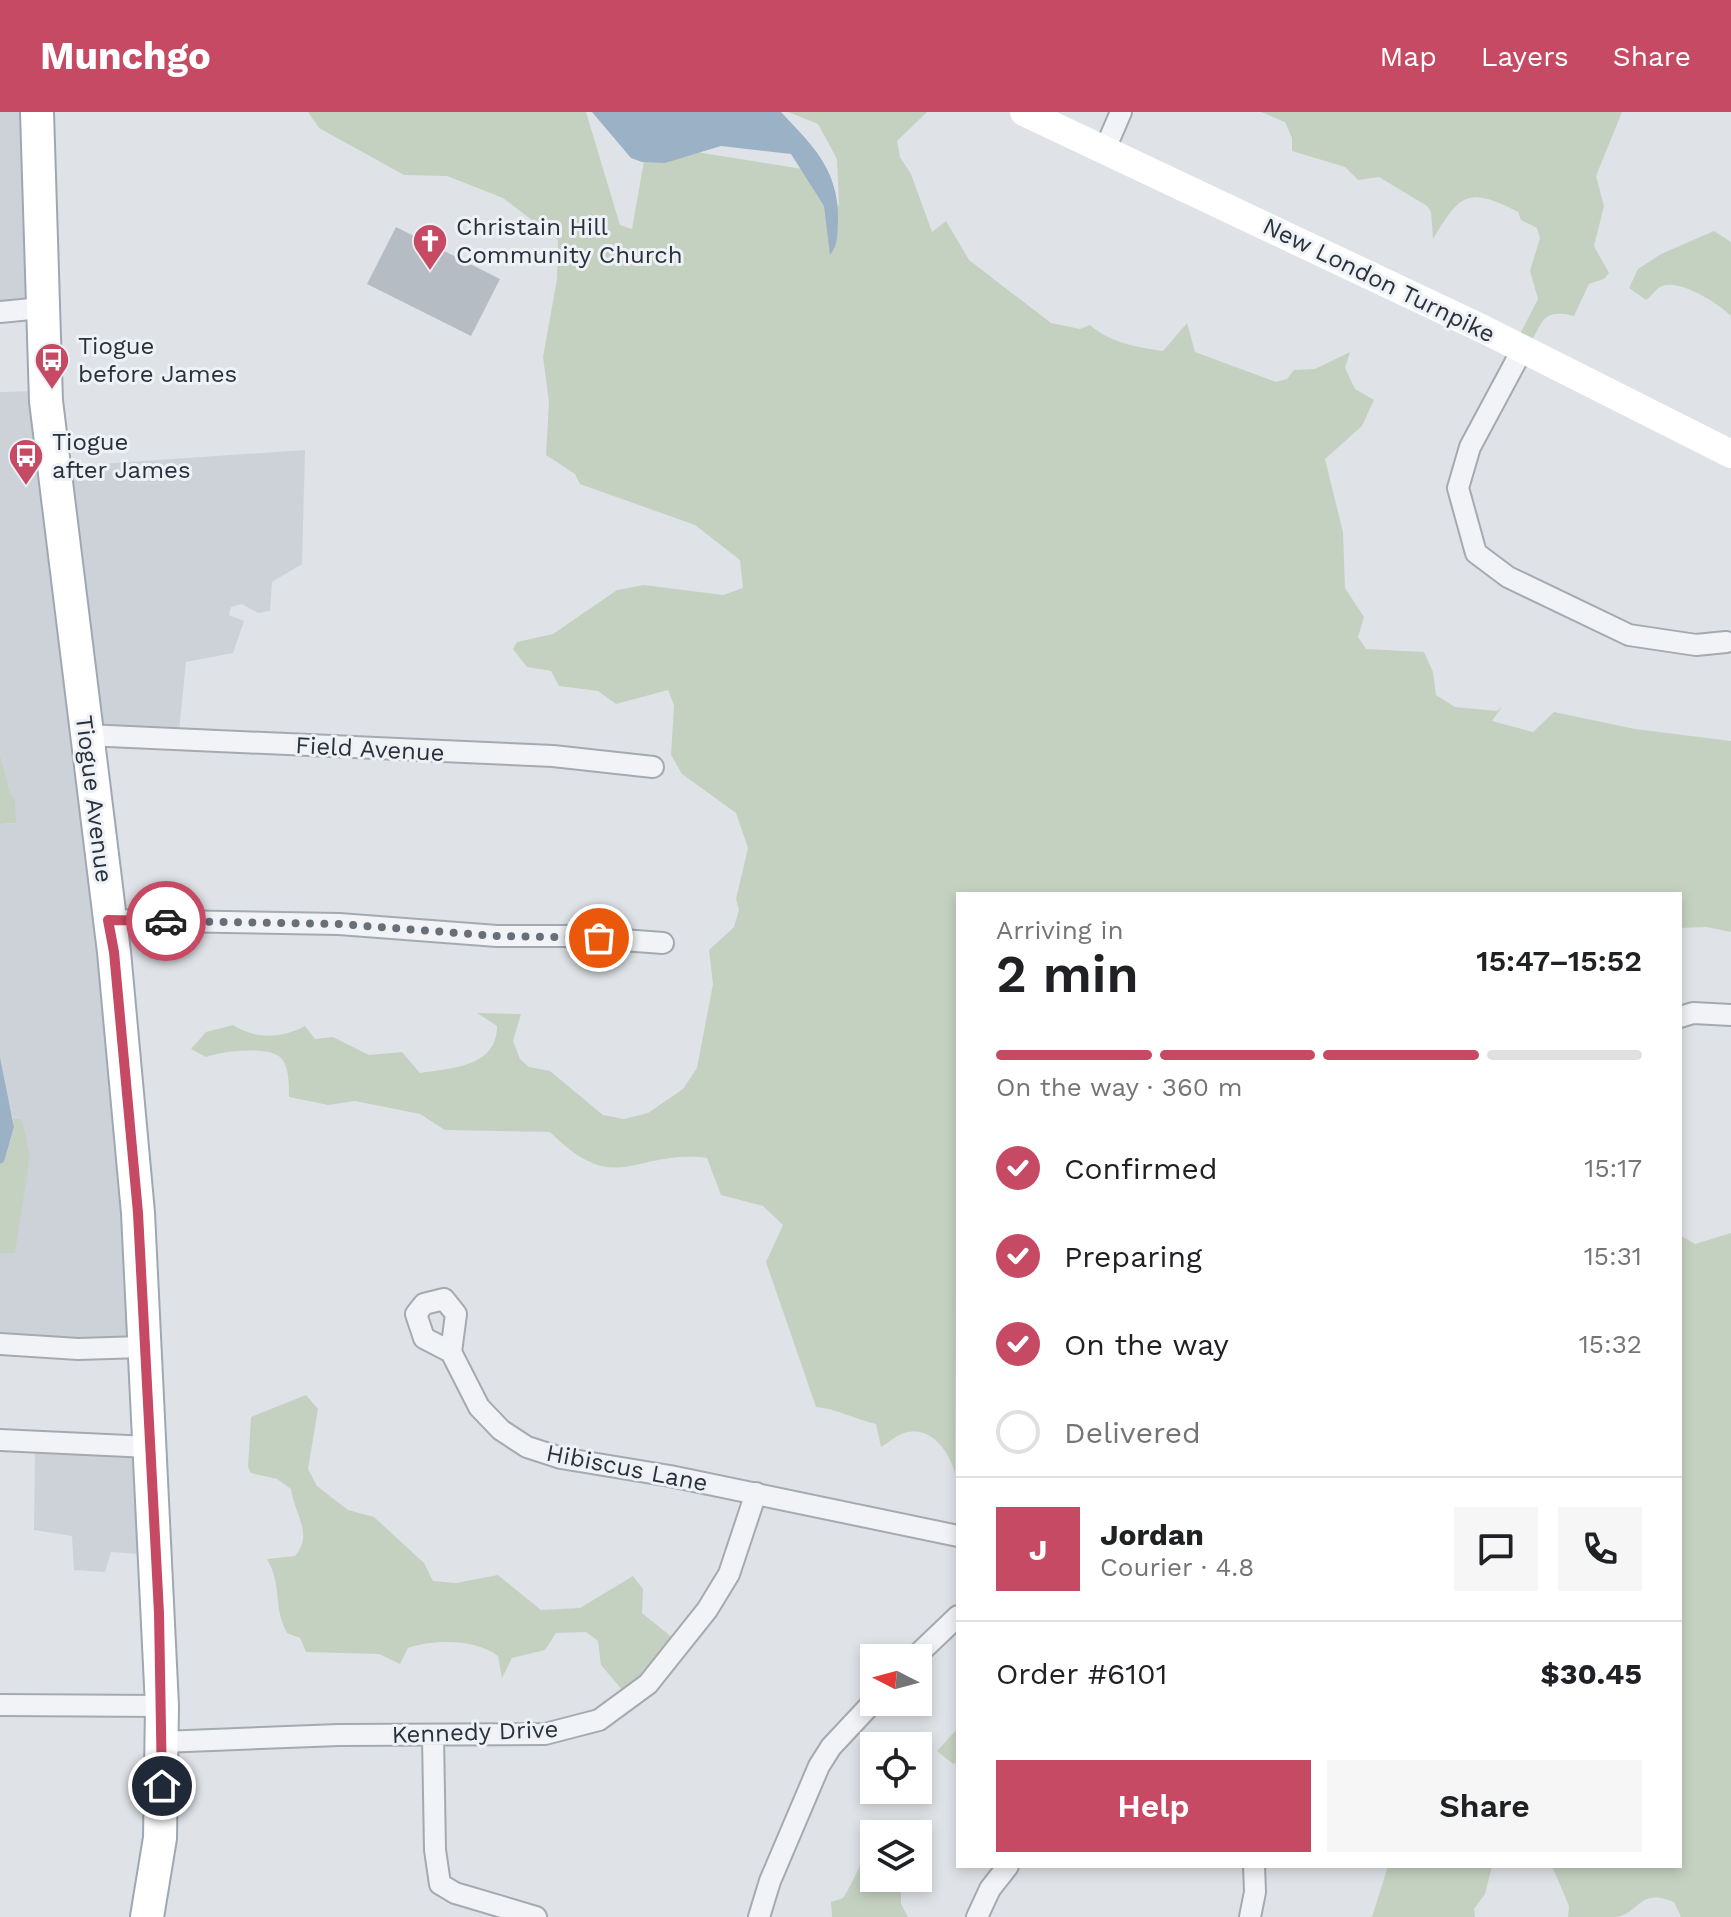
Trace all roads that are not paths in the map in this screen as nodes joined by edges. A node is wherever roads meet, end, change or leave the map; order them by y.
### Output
1 (37, 112) edge
2 (1024, 112) edge
3 (1121, 112) edge
4 (1105, 149) junction
5 (42, 308) junction
6 (0, 312) edge
7 (1522, 350) junction
8 (1731, 454) edge
9 (1726, 642) dead end
10 (86, 735) junction
11 (653, 767) dead end
12 (108, 920) junction
13 (663, 943) dead end
14 (1731, 1015) edge
15 (1682, 1016) edge
16 (0, 1344) edge
17 (143, 1347) junction
18 (451, 1352) dead end
19 (0, 1440) edge
20 (149, 1447) junction
21 (756, 1493) junction
22 (956, 1536) edge
23 (956, 1618) edge
24 (929, 1644) edge
25 (0, 1705) edge
26 (162, 1706) junction
27 (860, 1716) edge
28 (433, 1736) junction
29 (162, 1742) junction
30 (1006, 1868) edge
31 (1254, 1868) edge
32 (147, 1917) edge
33 (536, 1917) edge
34 (759, 1917) edge
35 (977, 1917) edge
36 (1250, 1917) edge

1 - 5 main road, Tiogue Avenue
2 - 4 main road, New London Turnpike
3 - 4 street
4 - 7 main road, New London Turnpike
5 - 6 street
5 - 10 main road, Tiogue Avenue
7 - 8 main road, New London Turnpike
7 - 9 street
10 - 11 street, Field Avenue
10 - 12 main road, Tiogue Avenue
12 - 13 street
12 - 17 main road, Tiogue Avenue
14 - 15 street
16 - 17 street
17 - 20 main road, Tiogue Avenue
18 - 21 street, Hibiscus Lane
19 - 20 street
20 - 26 main road, Tiogue Avenue
21 - 22 street, Hibiscus Lane
21 - 28 street, Kennedy Drive
23 - 24 street
25 - 26 street
26 - 29 main road, Tiogue Avenue
27 - 34 street
28 - 29 street, Kennedy Drive
28 - 33 street
29 - 32 main road, Tiogue Avenue
30 - 35 street
31 - 36 street

